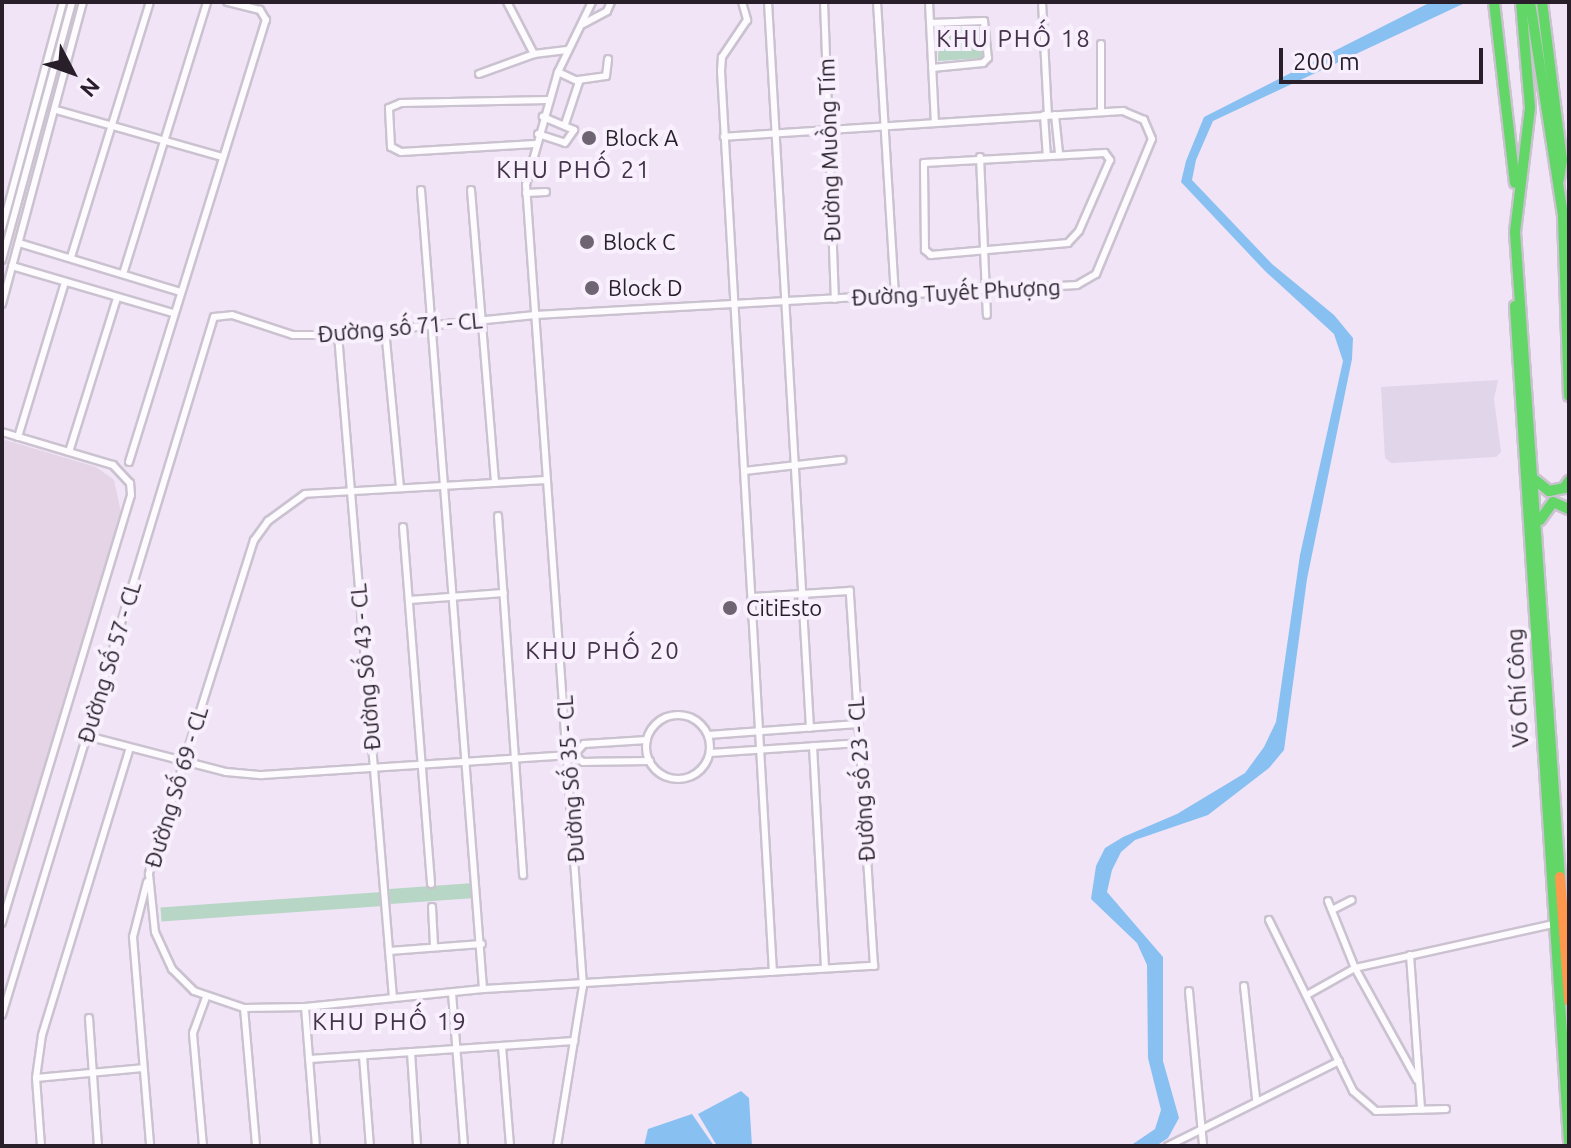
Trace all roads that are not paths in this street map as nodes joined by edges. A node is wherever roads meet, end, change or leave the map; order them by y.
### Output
1 (63, 2) edge
2 (72, 2) edge
3 (81, 2) edge
4 (150, 2) edge
5 (207, 2) edge
6 (227, 2) edge
7 (507, 2) edge
8 (592, 2) edge
9 (611, 2) edge
10 (742, 2) edge
11 (768, 2) edge
12 (824, 2) edge
13 (877, 2) edge
14 (929, 2) edge
15 (1042, 2) edge
16 (1521, 2) edge
17 (1530, 2) edge
18 (1539, 2) edge
19 (1495, 4) edge
20 (931, 23) junction
21 (583, 24) junction
22 (1101, 44) dead end
23 (567, 50) junction
24 (534, 54) junction
25 (608, 59) dead end
26 (932, 68) junction
27 (558, 72) junction
28 (479, 74) dead end
29 (578, 80) junction
30 (1544, 86) junction
31 (548, 100) junction
32 (56, 110) junction
33 (1101, 111) junction
34 (1049, 115) junction
35 (543, 117) junction
36 (935, 123) junction
37 (565, 124) junction
38 (112, 126) junction
39 (883, 126) junction
40 (826, 129) junction
41 (777, 133) junction
42 (538, 134) junction
43 (724, 137) junction
44 (164, 142) junction
45 (535, 144) junction
46 (1047, 154) junction
47 (1059, 154) junction
48 (222, 157) junction
49 (980, 157) junction
50 (1559, 180) junction
51 (421, 190) dead end
52 (471, 190) dead end
53 (546, 192) dead end
54 (1516, 192) junction
55 (526, 193) junction
56 (1563, 216) junction
57 (2, 228) edge
58 (1515, 232) junction
59 (19, 243) junction
60 (1569, 248) edge
61 (984, 250) junction
62 (71, 257) junction
63 (2, 260) edge
64 (12, 266) junction
65 (123, 274) junction
66 (65, 282) junction
67 (2, 288) edge
68 (986, 289) junction
69 (180, 292) junction
70 (895, 295) junction
71 (117, 298) junction
72 (835, 299) junction
73 (784, 302) junction
74 (2, 304) edge
75 (735, 305) junction
76 (173, 313) junction
77 (222, 313) joint
78 (535, 315) junction
79 (987, 315) dead end
80 (483, 321) junction
81 (432, 327) junction
82 (385, 329) junction
83 (338, 335) junction
84 (1569, 396) edge
85 (2, 432) edge
86 (18, 437) junction
87 (69, 452) junction
88 (842, 460) dead end
89 (129, 462) dead end
90 (796, 468) junction
91 (745, 471) junction
92 (546, 480) junction
93 (1535, 480) junction
94 (1569, 481) edge
95 (495, 483) junction
96 (445, 486) junction
97 (400, 488) junction
98 (351, 491) junction
99 (1569, 509) edge
100 (498, 516) dead end
101 (1538, 524) junction
102 (403, 527) dead end
103 (504, 593) junction
104 (804, 593) junction
105 (454, 597) junction
106 (752, 597) junction
107 (1537, 597) junction
108 (409, 600) junction
109 (858, 724) junction
110 (810, 728) junction
111 (759, 731) junction
112 (708, 735) junction
113 (87, 736) junction
114 (647, 740) junction
115 (859, 743) junction
116 (813, 746) junction
117 (761, 748) junction
118 (129, 750) junction
119 (710, 753) junction
120 (572, 755) junction
121 (515, 759) junction
122 (650, 761) junction
123 (184, 762) junction
124 (467, 764) junction
125 (420, 767) junction
126 (374, 771) junction
127 (149, 874) junction
128 (523, 875) dead end
129 (431, 884) dead end
130 (1352, 900) dead end
131 (1328, 901) dead end
132 (432, 907) dead end
133 (1332, 910) junction
134 (1269, 920) dead end
135 (2, 923) edge
136 (1553, 924) junction
137 (482, 944) junction
138 (434, 946) junction
139 (389, 951) junction
140 (1410, 955) junction
141 (874, 966) joint
142 (825, 968) junction
143 (1355, 968) junction
144 (773, 972) junction
145 (583, 986) junction
146 (1244, 986) dead end
147 (483, 989) junction
148 (1189, 991) dead end
149 (452, 993) junction
150 (1307, 995) junction
151 (206, 998) junction
152 (393, 998) junction
153 (1569, 1001) edge
154 (305, 1007) junction
155 (244, 1008) junction
156 (2, 1015) edge
157 (89, 1018) dead end
158 (574, 1041) junction
159 (502, 1046) junction
160 (457, 1049) junction
161 (411, 1052) junction
162 (1566, 1052) edge
163 (363, 1056) junction
164 (309, 1059) junction
165 (1339, 1061) junction
166 (143, 1068) junction
167 (93, 1073) junction
168 (36, 1078) junction
169 (1417, 1080) junction
170 (1256, 1099) junction
171 (1446, 1109) dead end
172 (1421, 1110) junction
173 (1200, 1127) junction
174 (1569, 1142) edge
175 (41, 1146) edge
176 (98, 1146) edge
177 (150, 1146) edge
178 (203, 1146) edge
179 (256, 1146) edge
180 (316, 1146) edge
181 (370, 1146) edge
182 (417, 1146) edge
183 (464, 1146) edge
184 (510, 1146) edge
185 (557, 1146) edge
186 (1168, 1146) edge
187 (1203, 1146) edge

1 - 57 street
2 - 63 street
3 - 32 street
3 - 67 street
4 - 38 street
5 - 44 street
6 - 48 street
7 - 24 street
8 - 21 street
9 - 21 street
10 - 43 street
11 - 41 street
12 - 40 street, Đường Muồng Tím
13 - 39 street
14 - 20 street
15 - 34 street
16 - 54 main road, Võ Chí Công
17 - 30 main road
18 - 30 main road
18 - 50 main road
19 - 54 main road, Võ Chí Công
20 - 26 street
20 - 26 street
21 - 23 street, Đường Số 35 - CL
22 - 33 street
23 - 24 street
23 - 27 street, Đường Số 35 - CL
24 - 28 street
25 - 29 street
26 - 36 street
27 - 29 street
27 - 31 street, Đường Số 35 - CL
29 - 37 street
30 - 50 main road
31 - 35 street, Đường Số 35 - CL
31 - 45 street
32 - 38 street
32 - 59 street
33 - 34 street, Đường Tuyết Phượng
33 - 68 street, Đường Tuyết Phượng
34 - 36 street, Đường Tuyết Phượng
34 - 46 street
34 - 47 street
35 - 37 street
35 - 42 street, Đường Số 35 - CL
36 - 39 street, Đường Tuyết Phượng
37 - 42 street
38 - 44 street
38 - 62 street
39 - 40 street, Đường Tuyết Phượng
39 - 70 street
40 - 41 street, Đường Tuyết Phượng
40 - 72 street, Đường Muồng Tím
41 - 43 street, Đường Tuyết Phượng
41 - 73 street
42 - 45 street, Đường Số 35 - CL
43 - 75 street
44 - 48 street
44 - 65 street
45 - 55 street, Đường Số 35 - CL
46 - 47 street
46 - 49 street
47 - 61 street
48 - 69 street
49 - 61 street
49 - 61 street
50 - 56 main road
51 - 81 street
52 - 80 street
53 - 55 street
54 - 58 main road, Võ Chí Công
55 - 78 street, Đường Số 35 - CL
56 - 60 main road
56 - 84 main road
58 - 93 main road, Võ Chí Công
58 - 107 main road, Võ Chí Công
59 - 62 street
59 - 64 street
61 - 68 street
62 - 65 street
64 - 66 street
64 - 74 street
65 - 69 street
66 - 71 street
66 - 86 street
68 - 70 street, Đường Tuyết Phượng
68 - 79 street
69 - 76 street
70 - 72 street, Đường Tuyết Phượng
71 - 76 street
71 - 87 street
72 - 73 street, Đường Tuyết Phượng
73 - 75 street, Đường Tuyết Phượng
73 - 90 street
75 - 78 street, Đường số 71 - CL
75 - 91 street
76 - 89 street
77 - 83 street, Đường số 71 - CL
77 - 113 street, Đường Số 57 - CL
78 - 80 street, Đường số 71 - CL
78 - 92 street, Đường Số 35 - CL
80 - 81 street, Đường số 71 - CL
80 - 95 street
81 - 82 street, Đường số 71 - CL
81 - 96 street
82 - 83 street, Đường số 71 - CL
82 - 97 street
83 - 98 street, Đường Số 43 - CL
85 - 86 street
86 - 87 street
87 - 135 street
88 - 90 street
90 - 91 street
90 - 104 street
91 - 106 street
92 - 95 street, Đường Số 69 - CL
92 - 120 street, Đường Số 35 - CL
93 - 94 main road
93 - 101 main road, Võ Chí Công
95 - 96 street, Đường Số 69 - CL
96 - 97 street, Đường Số 69 - CL
96 - 105 street
97 - 98 street, Đường Số 69 - CL
98 - 123 street, Đường Số 69 - CL
98 - 126 street, Đường Số 43 - CL
99 - 101 main road
100 - 103 street
101 - 107 main road, Võ Chí Công
102 - 108 street
103 - 105 street
103 - 121 street
104 - 106 street
104 - 109 street, Đường số 23 - CL
104 - 110 street
105 - 108 street
105 - 124 street
106 - 111 street
107 - 136 main road, Võ Chí Công
107 - 153 main road, Võ Chí Công
108 - 125 street
109 - 110 street
109 - 115 street, Đường số 23 - CL
110 - 111 street
111 - 112 street
111 - 117 street
112 - 114 street
112 - 119 street
113 - 118 street
113 - 156 street, Đường Số 57 - CL
114 - 120 street
114 - 122 street
115 - 116 street
115 - 141 street, Đường số 23 - CL
116 - 117 street
116 - 142 street
117 - 119 street
117 - 144 street
118 - 123 street
118 - 168 street
119 - 122 street
120 - 121 street
120 - 122 street
120 - 145 street, Đường Số 35 - CL
121 - 124 street
121 - 128 street
123 - 126 street
123 - 127 street, Đường Số 69 - CL
124 - 125 street
124 - 137 street
125 - 126 street
125 - 129 street
126 - 139 street, Đường Số 43 - CL
127 - 151 street, Đường Số 69 - CL
127 - 166 street
130 - 133 street
131 - 133 street
132 - 138 street
133 - 143 street
134 - 150 street
136 - 140 street
136 - 162 main road, Võ Chí Công
137 - 138 street
137 - 147 street
138 - 139 street
139 - 152 street, Đường Số 43 - CL
140 - 143 street
140 - 169 street
141 - 142 street, Đường Số 69 - CL
142 - 144 street, Đường Số 69 - CL
143 - 150 street
143 - 169 street
144 - 145 street, Đường Số 69 - CL
145 - 147 street, Đường Số 69 - CL
145 - 158 street, Đường Số 35 - CL
146 - 170 street
147 - 149 street, Đường Số 69 - CL
148 - 173 street
149 - 152 street, Đường Số 69 - CL
149 - 160 street
150 - 165 street
151 - 155 street, Đường Số 69 - CL
151 - 178 street
152 - 154 street, Đường Số 69 - CL
154 - 155 street, Đường Số 69 - CL
154 - 164 street
155 - 179 street
157 - 167 street
158 - 159 street
158 - 185 street, Đường Số 35 - CL
159 - 160 street
159 - 184 street
160 - 161 street
160 - 183 street
161 - 163 street
161 - 182 street
162 - 174 main road, Võ Chí Công
163 - 164 street
163 - 181 street
164 - 180 street
165 - 170 street
165 - 172 street
166 - 167 street
166 - 177 street
167 - 168 street
167 - 176 street
168 - 175 street
169 - 172 street
170 - 173 street
171 - 172 street
173 - 186 street
173 - 187 street

